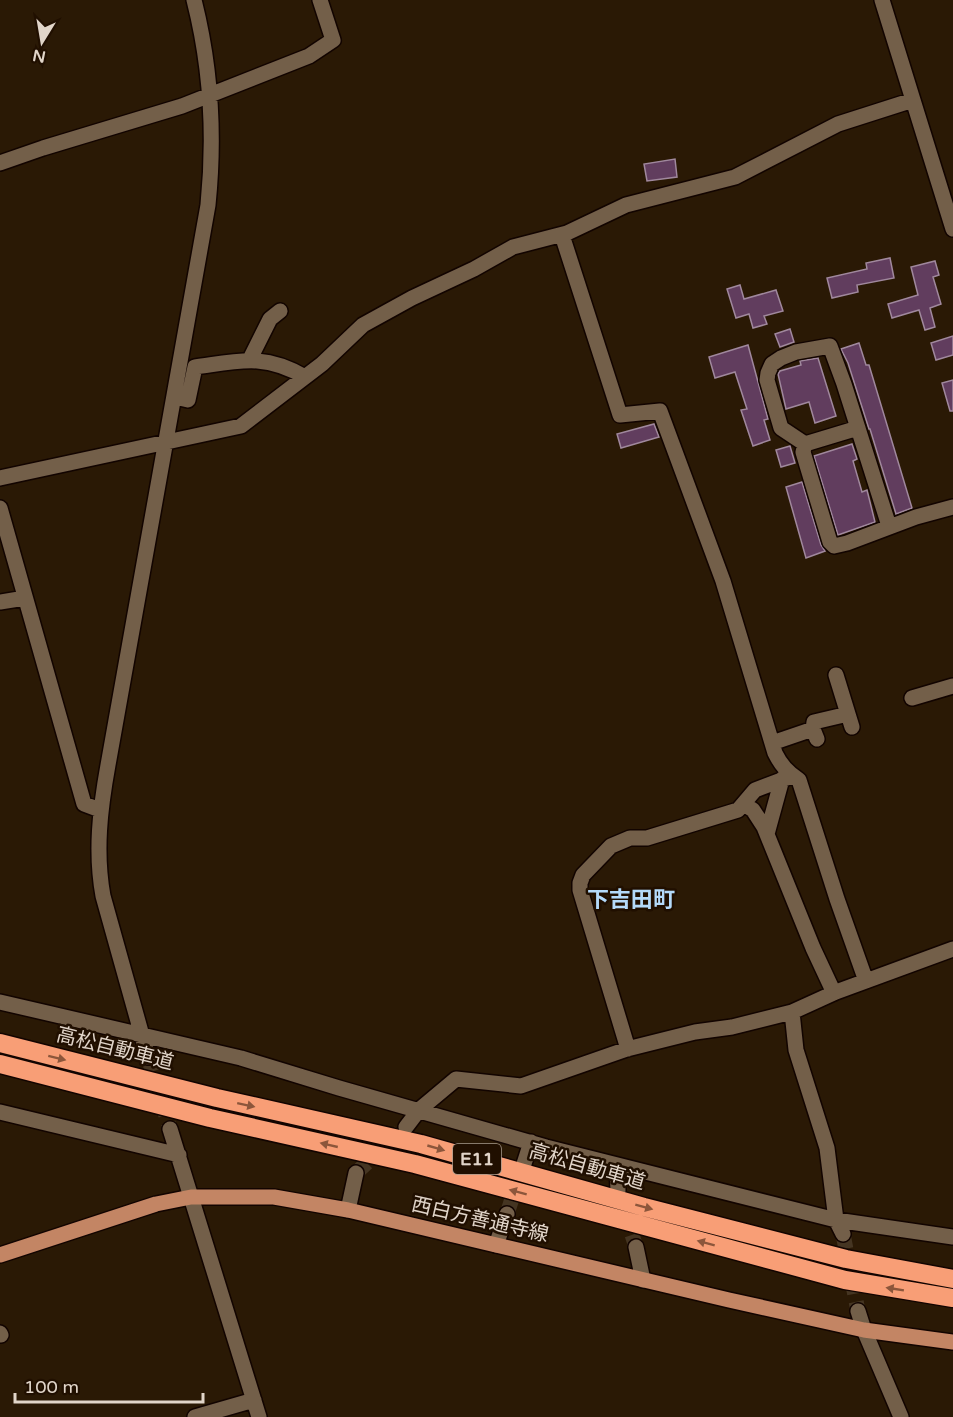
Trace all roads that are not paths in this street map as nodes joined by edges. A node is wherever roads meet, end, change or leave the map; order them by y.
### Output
1 (194, 0) edge
2 (320, 0) edge
3 (882, 0) edge
4 (210, 95) junction
5 (913, 100) junction
6 (0, 164) edge
7 (953, 229) edge
8 (562, 235) junction
9 (280, 311) dead end
10 (250, 359) junction
11 (305, 377) junction
12 (175, 397) junction
13 (858, 428) junction
14 (166, 442) junction
15 (805, 444) junction
16 (0, 478) edge
17 (953, 507) edge
18 (0, 508) edge
19 (889, 526) junction
20 (25, 598) junction
21 (0, 602) edge
22 (836, 675) dead end
23 (953, 686) edge
24 (912, 698) dead end
25 (772, 743) junction
26 (787, 778) junction
27 (744, 804) junction
28 (100, 810) junction
29 (767, 834) junction
30 (953, 949) edge
31 (866, 981) junction
32 (834, 993) junction
33 (0, 1002) edge
34 (792, 1012) junction
35 (142, 1035) junction
36 (0, 1043) edge
37 (628, 1049) junction
38 (148, 1057) tunnel mouth
39 (0, 1064) edge
40 (419, 1110) junction
41 (0, 1112) edge
42 (406, 1127) tunnel mouth
43 (170, 1129) tunnel mouth
44 (531, 1142) junction
45 (179, 1155) junction
46 (617, 1165) junction
47 (523, 1167) tunnel mouth
48 (356, 1173) tunnel mouth
49 (618, 1191) dead end
50 (190, 1197) junction
51 (348, 1210) junction
52 (507, 1214) tunnel mouth
53 (839, 1227) junction
54 (953, 1237) edge
55 (496, 1245) junction
56 (636, 1247) tunnel mouth
57 (0, 1255) edge
58 (953, 1279) edge
59 (644, 1280) junction
60 (953, 1298) edge
61 (858, 1311) tunnel mouth
62 (864, 1330) junction
63 (953, 1342) edge
64 (254, 1400) junction
65 (195, 1417) edge
66 (259, 1417) edge
67 (901, 1417) edge

1 - 4 street
2 - 4 street
3 - 5 street
4 - 6 street
4 - 12 street
5 - 7 street
5 - 8 street
8 - 11 street
8 - 25 street
9 - 10 street
10 - 11 street
10 - 12 street
11 - 14 street
12 - 14 street
13 - 15 street
13 - 15 street
13 - 19 street
14 - 16 street
14 - 28 street
15 - 19 street
17 - 19 street
18 - 20 street
20 - 21 street
20 - 28 street
22 - 25 street
23 - 24 street
25 - 26 street
26 - 27 street
26 - 29 street
26 - 31 street
27 - 29 street
27 - 37 street
28 - 35 street
29 - 32 street
30 - 31 street
31 - 32 street
32 - 34 street
33 - 35 street
34 - 37 street
34 - 53 street
35 - 38 street
35 - 40 street
36 -> 58 highway, 高松自動車道 / E11
37 - 40 street
60 -> 39 highway, E11
40 - 42 street
40 - 44 street
41 - 45 street
43 - 45 street
44 - 46 street
44 - 47 street
45 - 50 street
46 - 49 street
46 - 53 street
48 - 51 street
50 - 51 main road, 西白方善通寺線
50 - 57 main road, 西白方善通寺線
50 - 64 street
51 - 55 main road, 西白方善通寺線
52 - 55 street
53 - 54 street
55 - 59 main road, 西白方善通寺線
56 - 59 street
59 - 62 main road, 西白方善通寺線
61 - 62 street
62 - 63 main road, 西白方善通寺線
62 - 67 street
64 - 65 street
64 - 66 street

